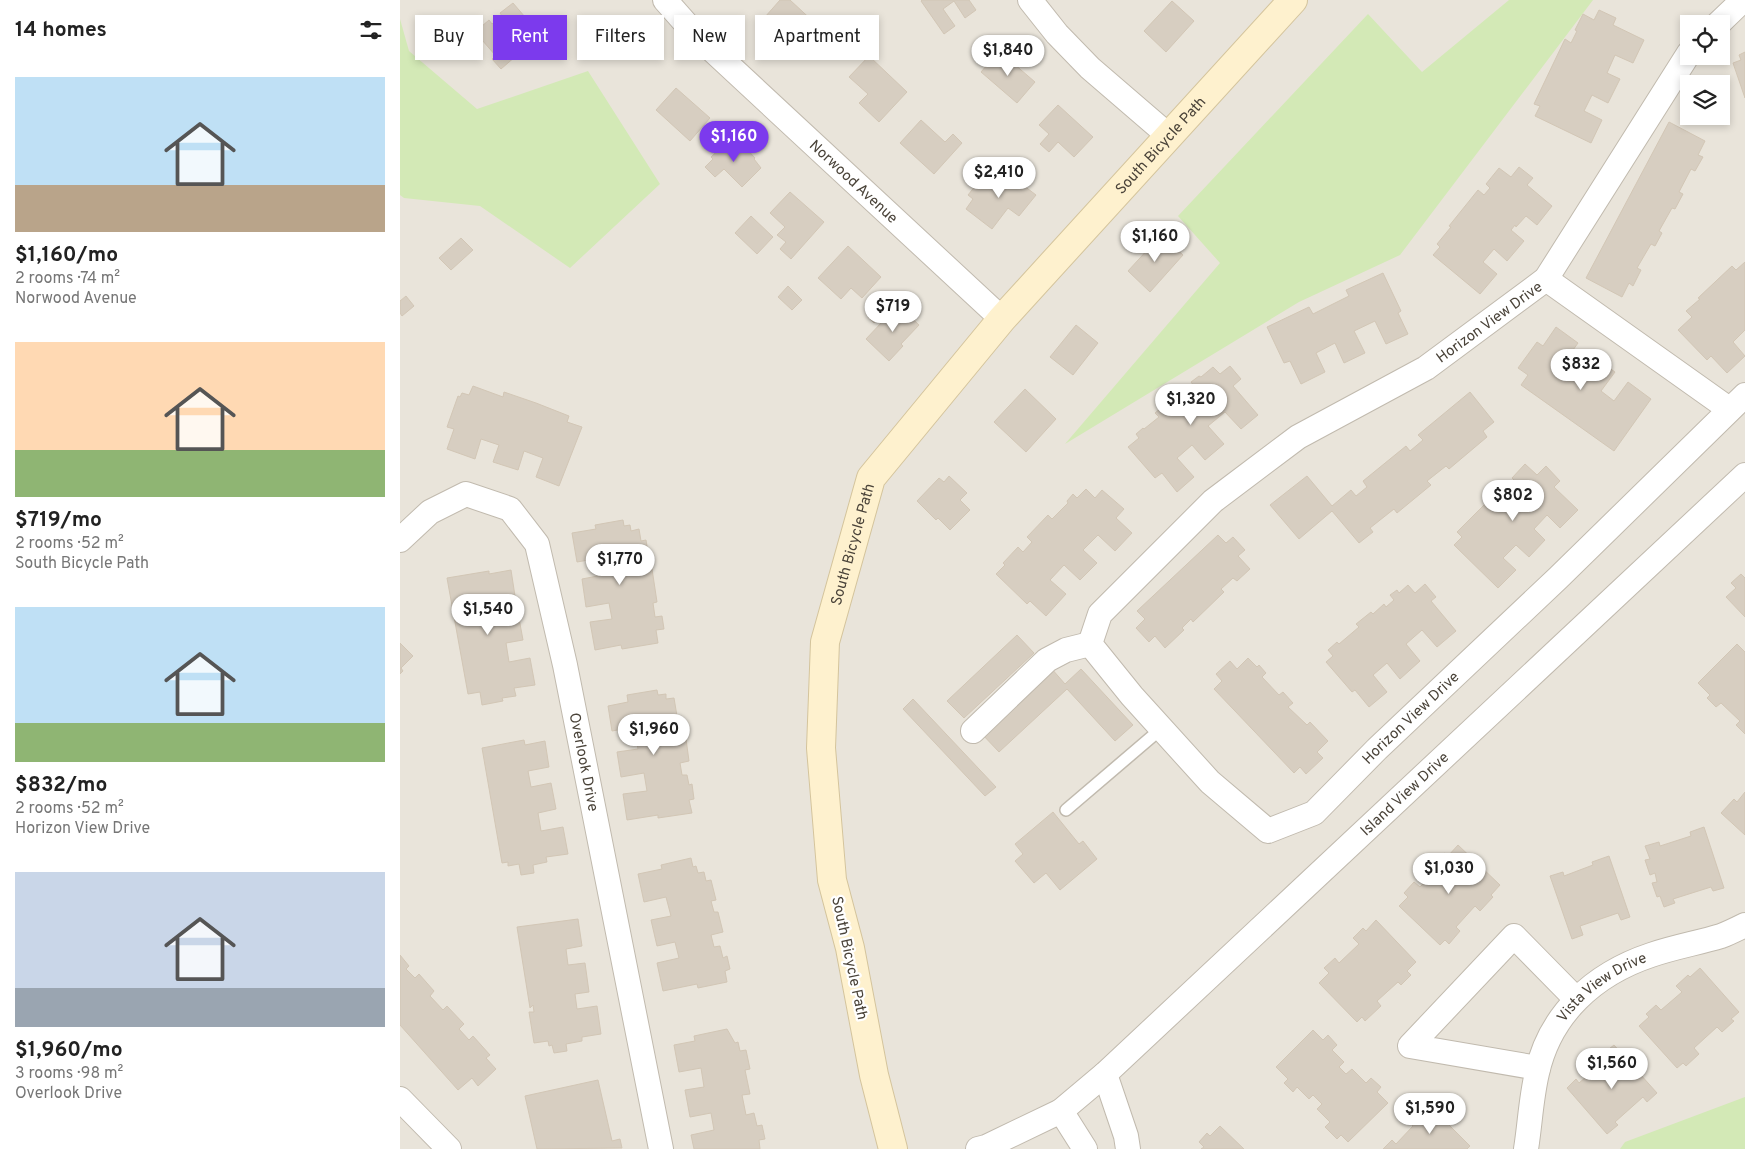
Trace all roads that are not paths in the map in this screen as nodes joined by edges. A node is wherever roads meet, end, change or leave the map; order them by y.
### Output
1 (665, 0) edge
2 (1030, 0) edge
3 (1293, 0) edge
4 (1743, 0) edge
5 (1727, 15) edge
6 (1681, 65) edge
7 (1169, 136) junction
8 (1546, 279) junction
9 (1002, 319) junction
10 (1737, 402) edge
11 (1745, 475) edge
12 (400, 540) edge
13 (1090, 644) junction
14 (1162, 728) junction
15 (973, 731) dead end
16 (1066, 810) dead end
17 (1745, 925) edge
18 (1576, 999) junction
19 (1538, 1068) junction
20 (1105, 1074) junction
21 (400, 1099) edge
22 (1061, 1110) junction
23 (449, 1149) edge
24 (661, 1149) edge
25 (893, 1149) edge
26 (978, 1149) edge
27 (1085, 1149) edge
28 (1128, 1149) edge
29 (1526, 1149) edge

1 - 9 street, Norwood Avenue
2 - 7 street
3 - 7 street, South Bicycle Path
4 - 5 street
6 - 8 street, Horizon View Drive
7 - 9 street, South Bicycle Path
8 - 10 street, Horizon View Drive
8 - 13 street, Horizon View Drive
9 - 25 street, South Bicycle Path
10 - 14 street, Horizon View Drive
11 - 20 street, Island View Drive
12 - 24 street, Overlook Drive
13 - 14 street, Horizon View Drive
13 - 15 street
14 - 16 lane
17 - 18 street, Vista View Drive
18 - 19 street, Vista View Drive
18 - 19 street
19 - 29 street, Vista View Drive
20 - 22 street, Island View Drive
20 - 28 street
21 - 23 street
22 - 26 street
22 - 27 street

